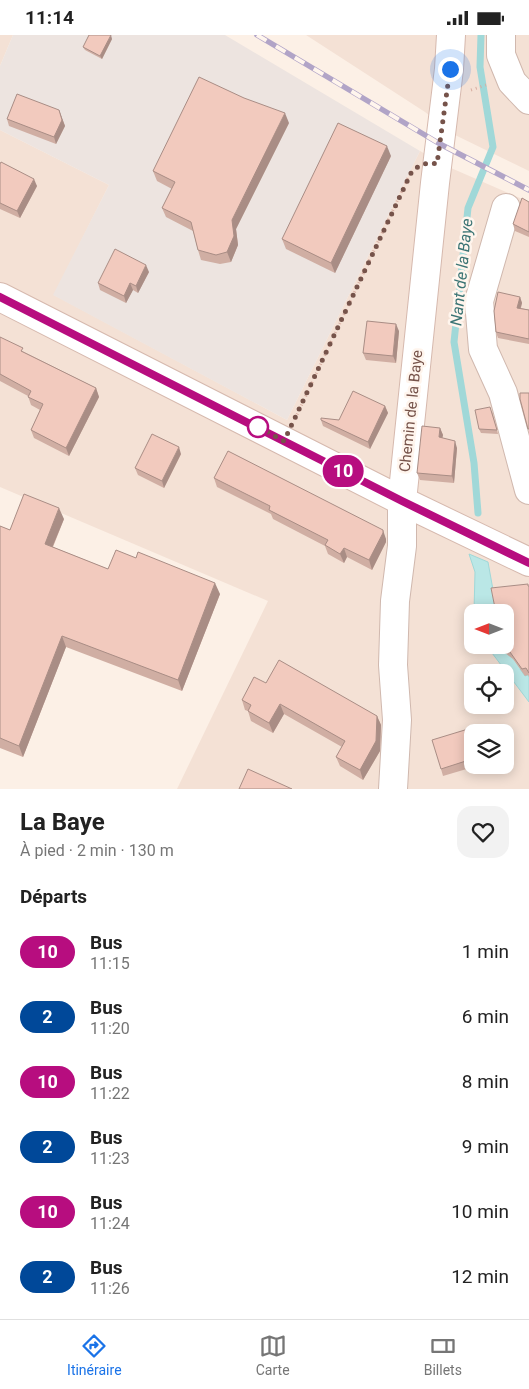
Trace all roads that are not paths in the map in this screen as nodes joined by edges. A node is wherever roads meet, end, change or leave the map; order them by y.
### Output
1 (451, 35) edge
2 (501, 35) edge
3 (529, 101) edge
4 (506, 208) dead end
5 (0, 297) edge
6 (529, 490) edge
7 (402, 501) junction
8 (529, 563) edge
9 (393, 789) edge

1 - 7 street, Chemin de la Baye
2 - 3 street
4 - 6 street
5 - 7 street
7 - 8 street
7 - 9 street, Chemin de la Baye

